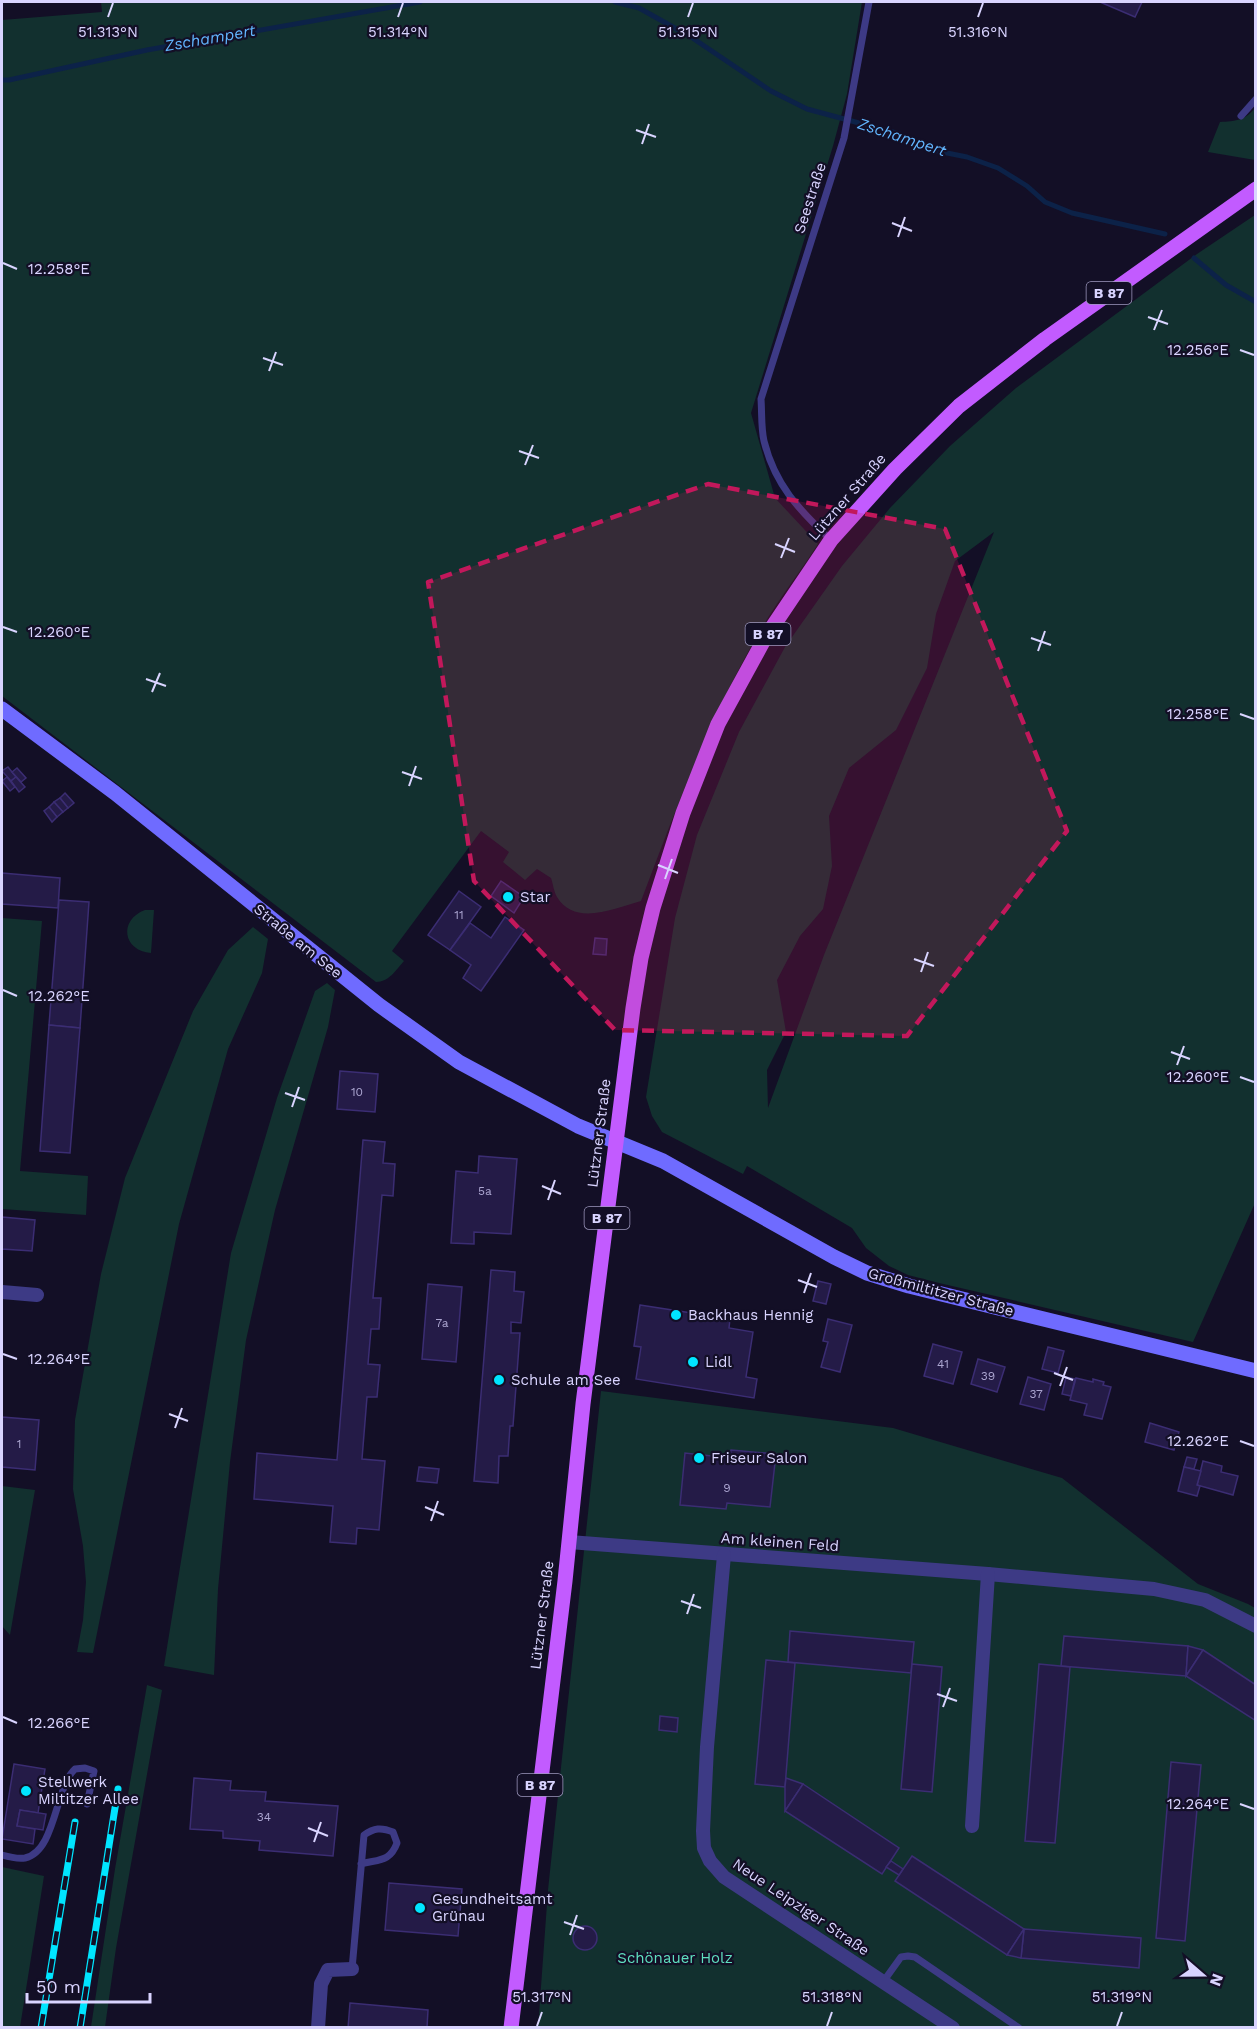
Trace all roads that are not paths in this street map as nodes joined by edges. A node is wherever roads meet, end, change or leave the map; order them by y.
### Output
1 (869, 2) edge
2 (1256, 99) edge
3 (1241, 116) dead end
4 (1256, 189) edge
5 (831, 540) junction
6 (2, 709) edge
7 (616, 1142) junction
8 (2, 1292) edge
9 (37, 1295) dead end
10 (1256, 1371) edge
11 (569, 1542) junction
12 (724, 1555) junction
13 (988, 1574) junction
14 (1256, 1626) edge
15 (87, 1804) dead end
16 (972, 1826) dead end
17 (2, 1855) edge
18 (361, 1864) junction
19 (352, 1969) joint
20 (883, 1982) junction
21 (318, 2028) edge
22 (511, 2028) edge
23 (953, 2028) edge
24 (1019, 2028) edge

1 - 5 lane, Seestraße
2 - 3 lane
4 - 5 main road, Lützner Straße / B 87
5 - 7 main road, Lützner Straße / B 87
6 - 7 main road, Straße am See
7 - 10 main road, Großmiltitzer Straße
7 - 11 main road, Lützner Straße / B 87
8 - 9 street
11 - 12 street, Am kleinen Feld
11 - 22 main road, Lützner Straße / B 87
12 - 13 street, Am kleinen Feld
12 - 20 street, Neue Leipziger Straße
13 - 14 street, Am kleinen Feld
13 - 16 street
15 - 17 lane
18 - 18 lane
18 - 19 lane
19 - 21 street
20 - 23 street, Neue Leipziger Straße
20 - 24 lane

